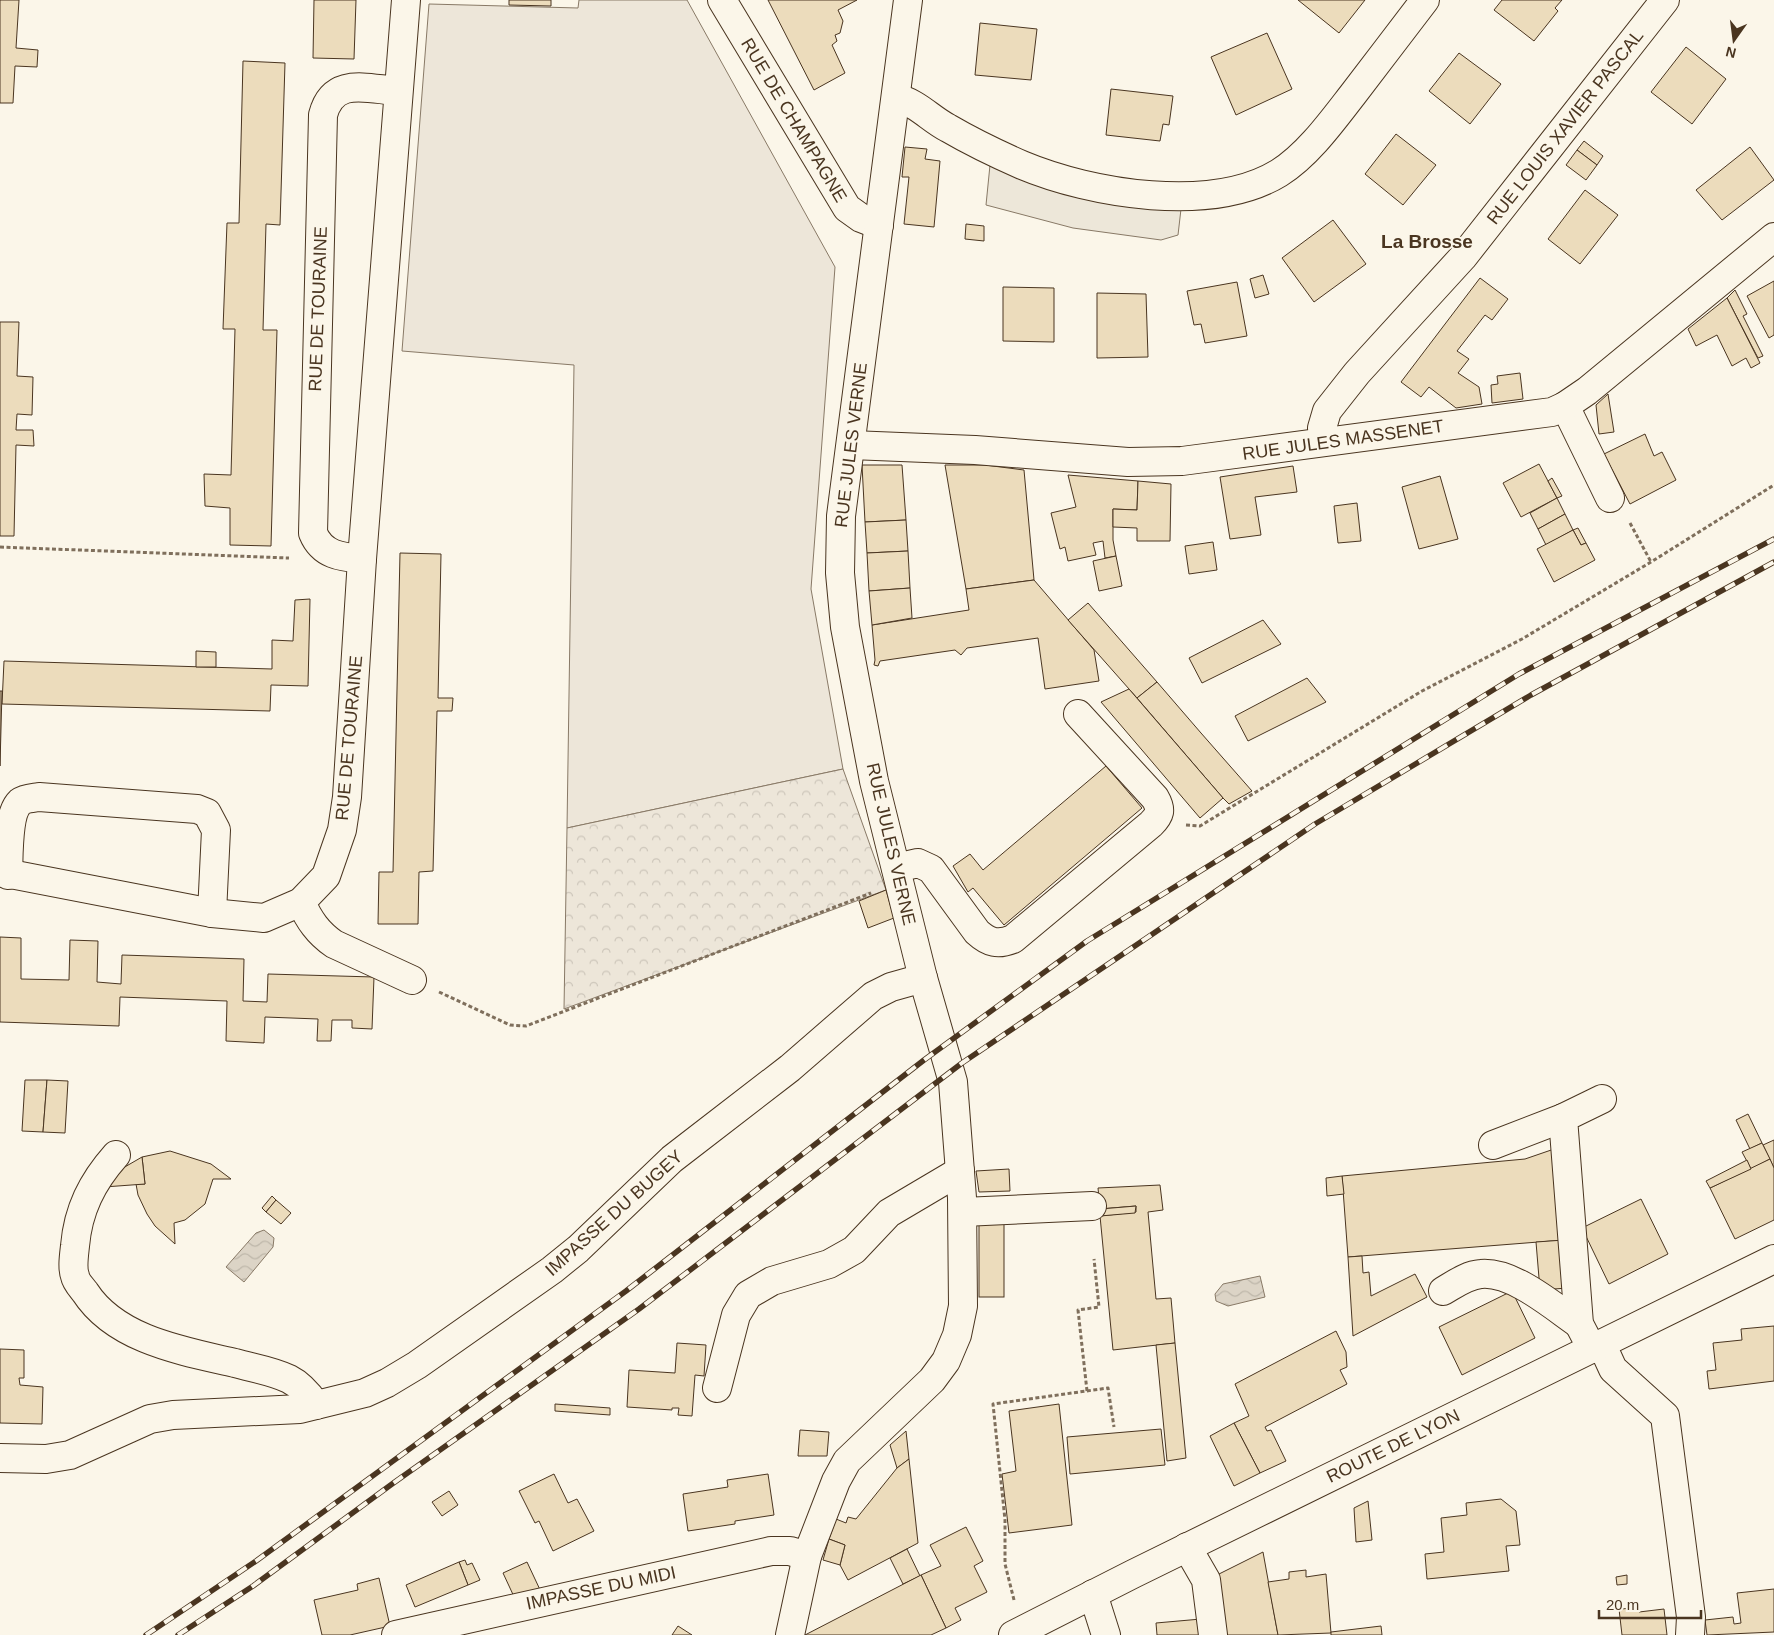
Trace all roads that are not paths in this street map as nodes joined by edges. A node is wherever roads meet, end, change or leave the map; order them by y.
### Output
1 (406, 0) edge
2 (722, 0) edge
3 (908, 0) edge
4 (1425, 0) edge
5 (1665, 0) edge
6 (398, 91) junction
7 (896, 98) junction
8 (879, 225) junction
9 (1774, 237) edge
10 (1565, 406) junction
11 (1323, 441) junction
12 (851, 445) junction
13 (1610, 498) road end
14 (362, 559) junction
15 (1078, 714) dead end
16 (4, 874) edge
17 (898, 875) junction
18 (301, 902) junction
19 (212, 913) junction
20 (923, 978) junction
21 (412, 980) road end
22 (1602, 1098) dead end
23 (1563, 1118) junction
24 (1493, 1145) dead end
25 (116, 1155) dead end
26 (960, 1171) junction
27 (1092, 1206) dead end
28 (963, 1212) junction
29 (1774, 1259) edge
30 (1443, 1291) dead end
31 (1579, 1324) junction
32 (1597, 1347) junction
33 (717, 1388) dead end
34 (316, 1405) junction
35 (0, 1458) edge
36 (1188, 1547) junction
37 (807, 1556) junction
38 (1093, 1594) junction
39 (396, 1635) edge
40 (790, 1635) edge
41 (1013, 1635) edge
42 (1106, 1635) edge
43 (1213, 1635) edge
44 (1690, 1635) edge

1 - 6 street, RUE DE TOURAINE
2 - 8 street, RUE DE CHAMPAGNE
3 - 7 street, RUE JULES VERNE
4 - 7 street
5 - 11 street, RUE LOUIS XAVIER PASCAL
6 - 14 street, RUE DE TOURAINE
6 - 14 street, RUE DE TOURAINE
7 - 8 street, RUE JULES VERNE
8 - 12 street, RUE JULES VERNE
9 - 10 street, RUE JULES MASSENET
10 - 11 street, RUE JULES MASSENET
10 - 13 street
11 - 12 street, RUE JULES MASSENET
12 - 17 street, RUE JULES VERNE
14 - 18 street, RUE DE TOURAINE
15 - 17 street
16 - 19 street, RUE DE TOURAINE
16 - 19 street, RUE DE TOURAINE
17 - 20 street, RUE JULES VERNE
18 - 19 street, RUE DE TOURAINE
18 - 21 street
20 - 26 street, RUE JULES VERNE
20 - 34 street, IMPASSE DU BUGEY
22 - 23 street
23 - 24 street
23 - 31 street
25 - 34 street
26 - 28 street, RUE JULES VERNE
26 - 33 street
27 - 28 street
28 - 37 street, RUE JULES VERNE
29 - 32 street, ROUTE DE LYON
30 - 31 street
31 - 32 street
32 - 36 street, ROUTE DE LYON
32 - 44 street
34 - 35 street, IMPASSE DU BUGEY
36 - 38 street, ROUTE DE LYON
36 - 43 street
37 - 39 street, IMPASSE DU MIDI
37 - 40 street, RUE JULES VERNE
38 - 41 street, ROUTE DE LYON
38 - 42 street

